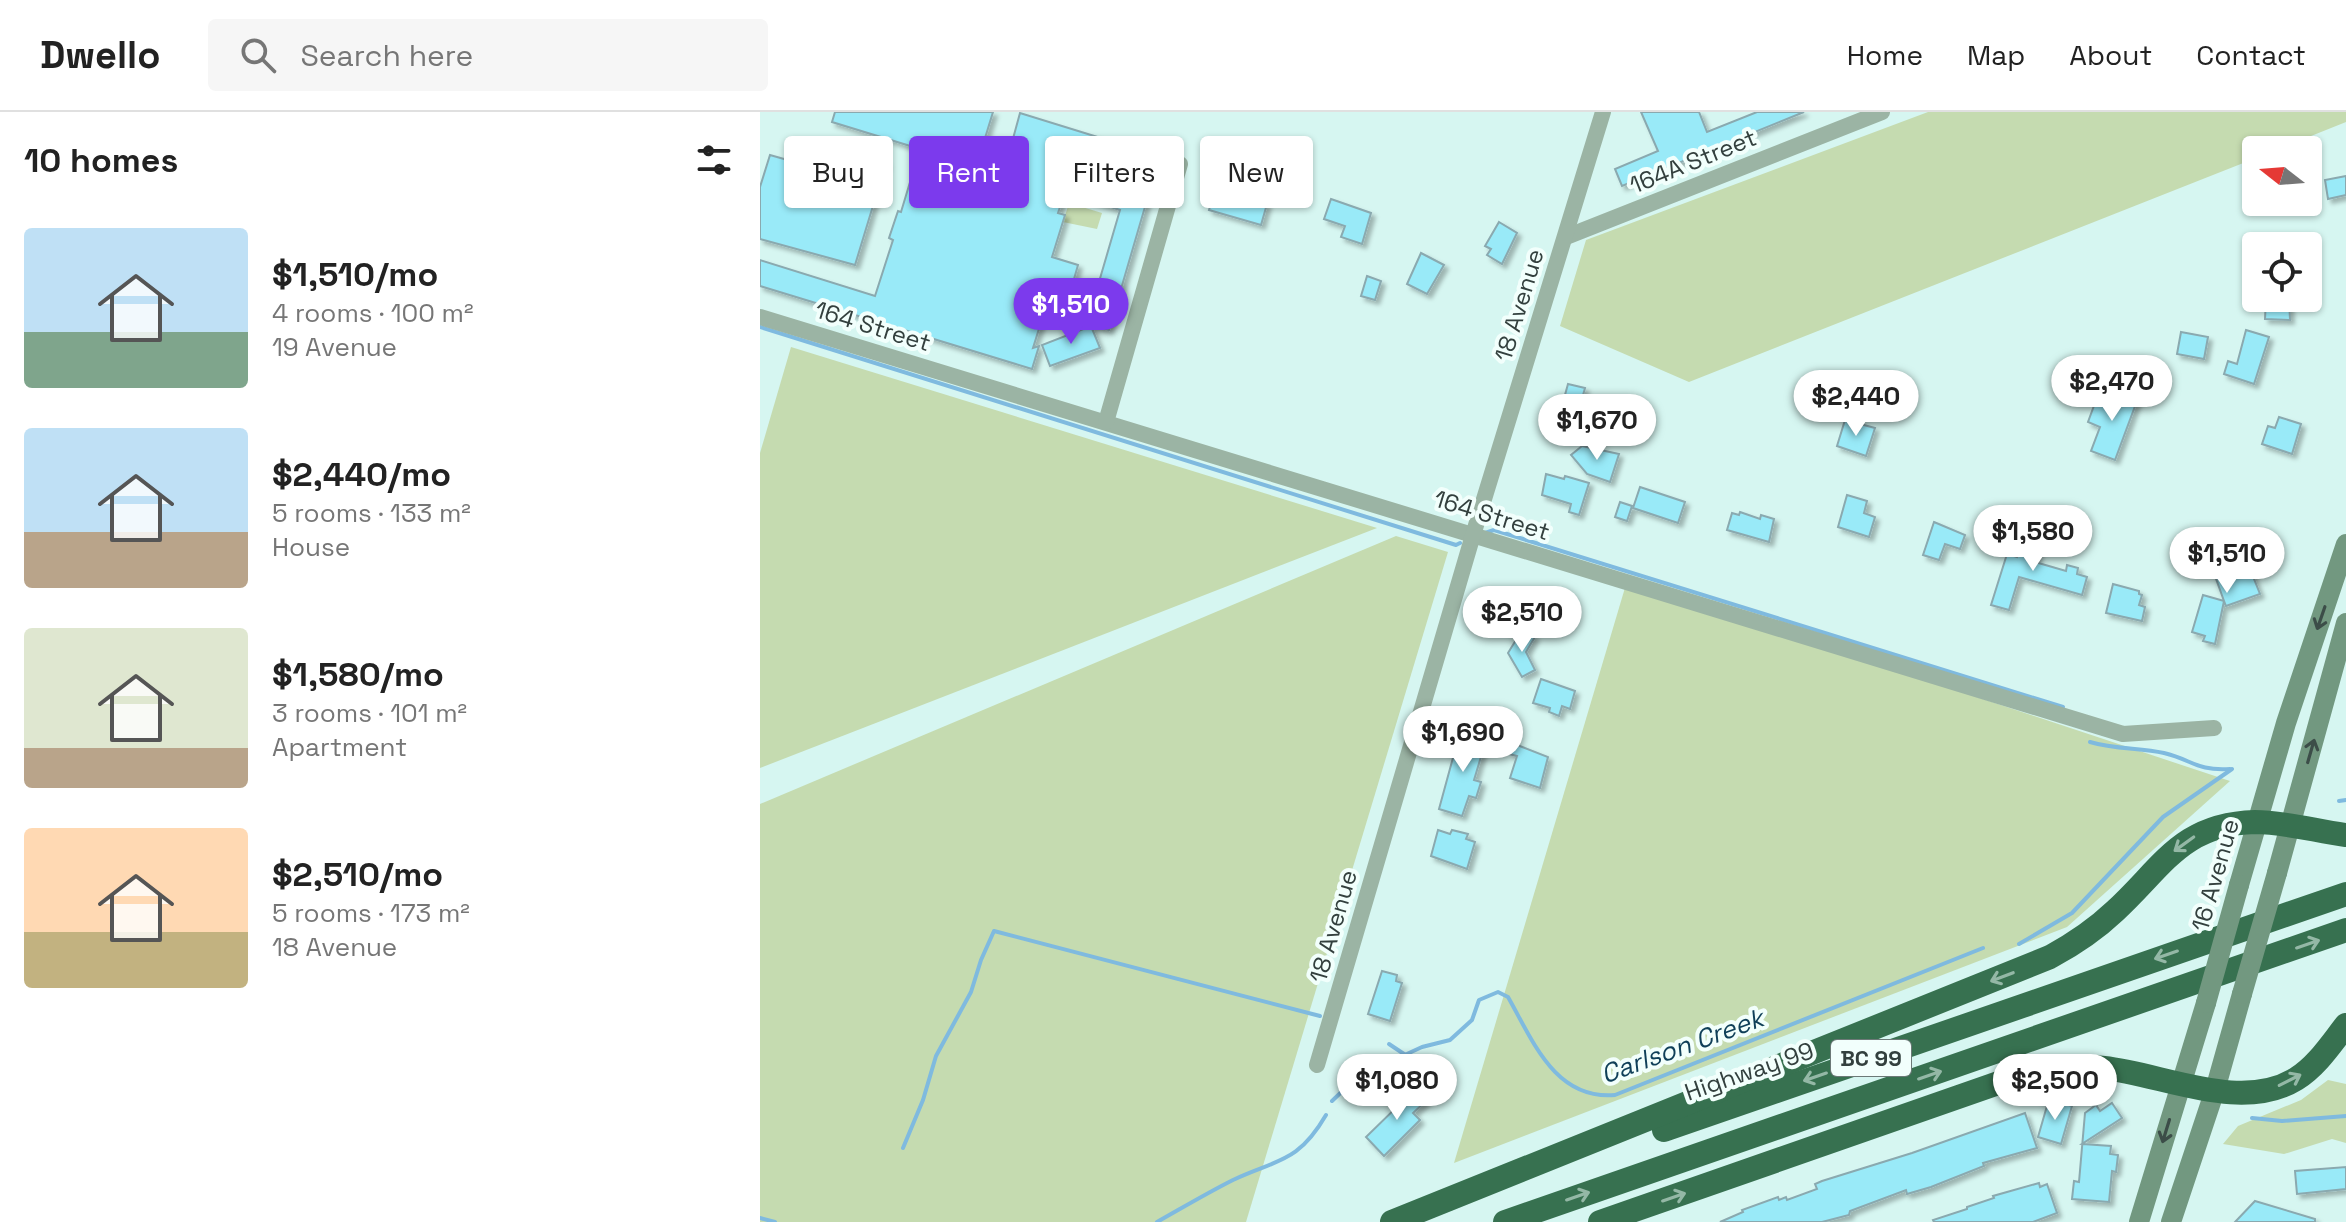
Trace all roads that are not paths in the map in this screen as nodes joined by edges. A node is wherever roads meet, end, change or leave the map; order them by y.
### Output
1 (1603, 112) edge
2 (1882, 112) edge
3 (1167, 208) edge
4 (1566, 237) junction
5 (760, 317) edge
6 (1106, 422) junction
7 (1473, 535) junction
8 (2346, 544) edge
9 (2346, 623) edge
10 (2214, 728) dead end
11 (2257, 822) junction
12 (2290, 826) junction
13 (2346, 835) edge
14 (2346, 894) edge
15 (2346, 930) edge
16 (2346, 1025) edge
17 (1317, 1065) dead end
18 (2180, 1084) junction
19 (2215, 1090) junction
20 (1394, 1222) edge
21 (1505, 1222) edge
22 (1600, 1222) edge
23 (2139, 1222) edge
24 (2171, 1222) edge

1 - 4 street, 18 Avenue
2 - 4 street, 164A Street
3 - 6 street
4 - 7 street, 18 Avenue
5 - 6 street, 164 Street
6 - 7 street, 164 Street
7 - 10 street, 164 Street
7 - 17 street, 18 Avenue
8 -> 11 main road, 16 Avenue
12 -> 9 main road
11 - 12 highway
11 - 18 main road, 16 Avenue, bridge
11 -> 20 highway
12 - 13 highway
12 - 19 main road, bridge
14 -> 20 highway, Highway 99 / BC 99
21 -> 15 highway, BC 99
19 -> 16 highway
18 - 19 highway
22 -> 18 highway
18 -> 23 main road, 16 Avenue
19 - 24 main road

